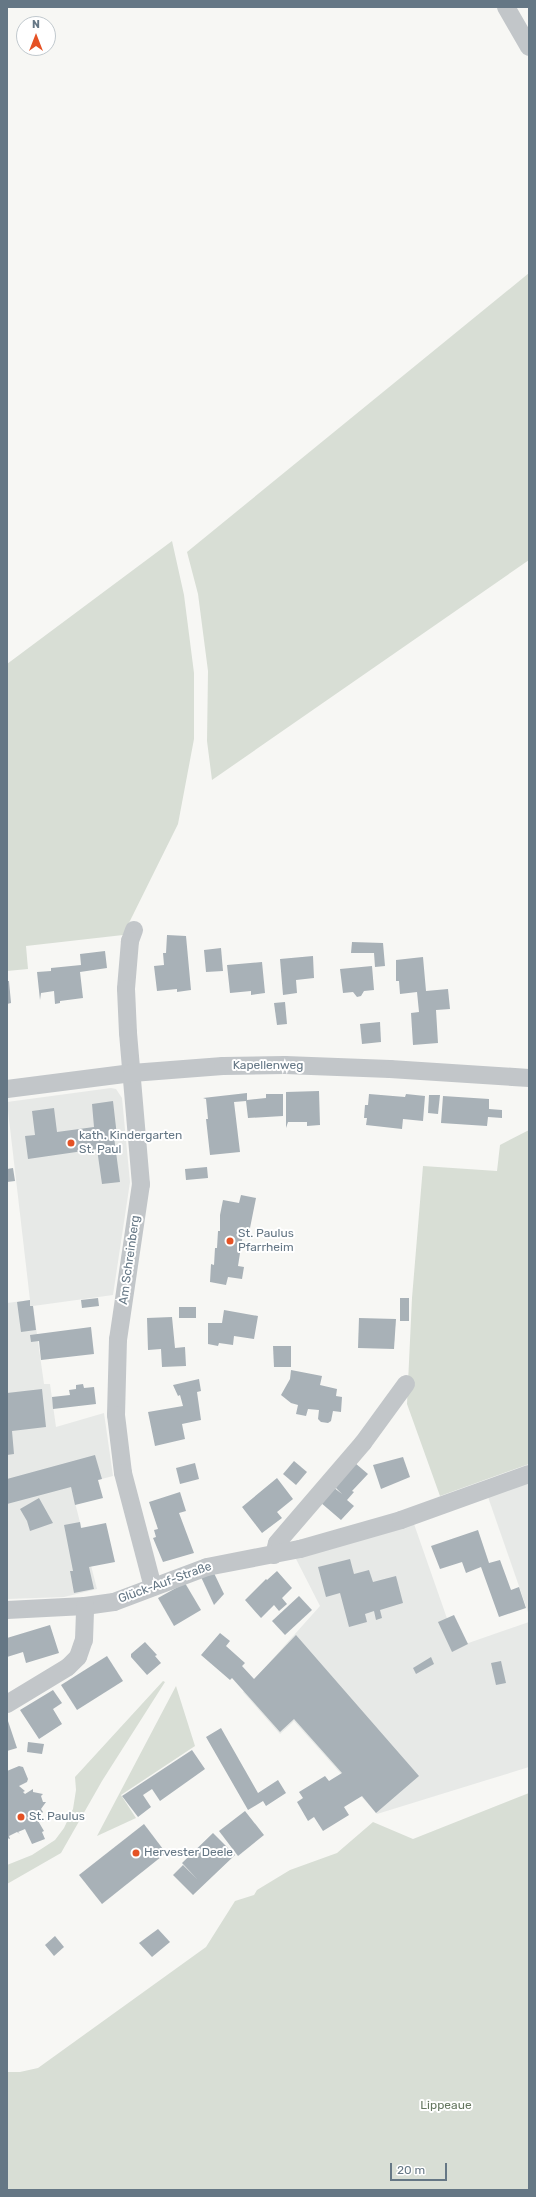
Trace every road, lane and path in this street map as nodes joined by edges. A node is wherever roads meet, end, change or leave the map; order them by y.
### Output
1 (506, 7) edge
2 (529, 47) edge
3 (134, 930) dead end
4 (132, 1073) junction
5 (529, 1078) edge
6 (7, 1089) edge
7 (406, 1384) dead end
8 (529, 1474) edge
9 (274, 1554) junction
10 (153, 1587) junction
11 (85, 1606) junction
12 (7, 1610) edge
13 (7, 1704) edge

1 - 2 street
3 - 4 street, Am Schreinberg
4 - 5 street, Kapellenweg
4 - 6 street, Kapellenweg
4 - 10 street, Am Schreinberg
7 - 9 street
8 - 9 street, Glück-Auf-Straße
9 - 10 street, Glück-Auf-Straße
10 - 11 street, Glück-Auf-Straße
11 - 12 street, Glück-Auf-Straße
11 - 13 street

